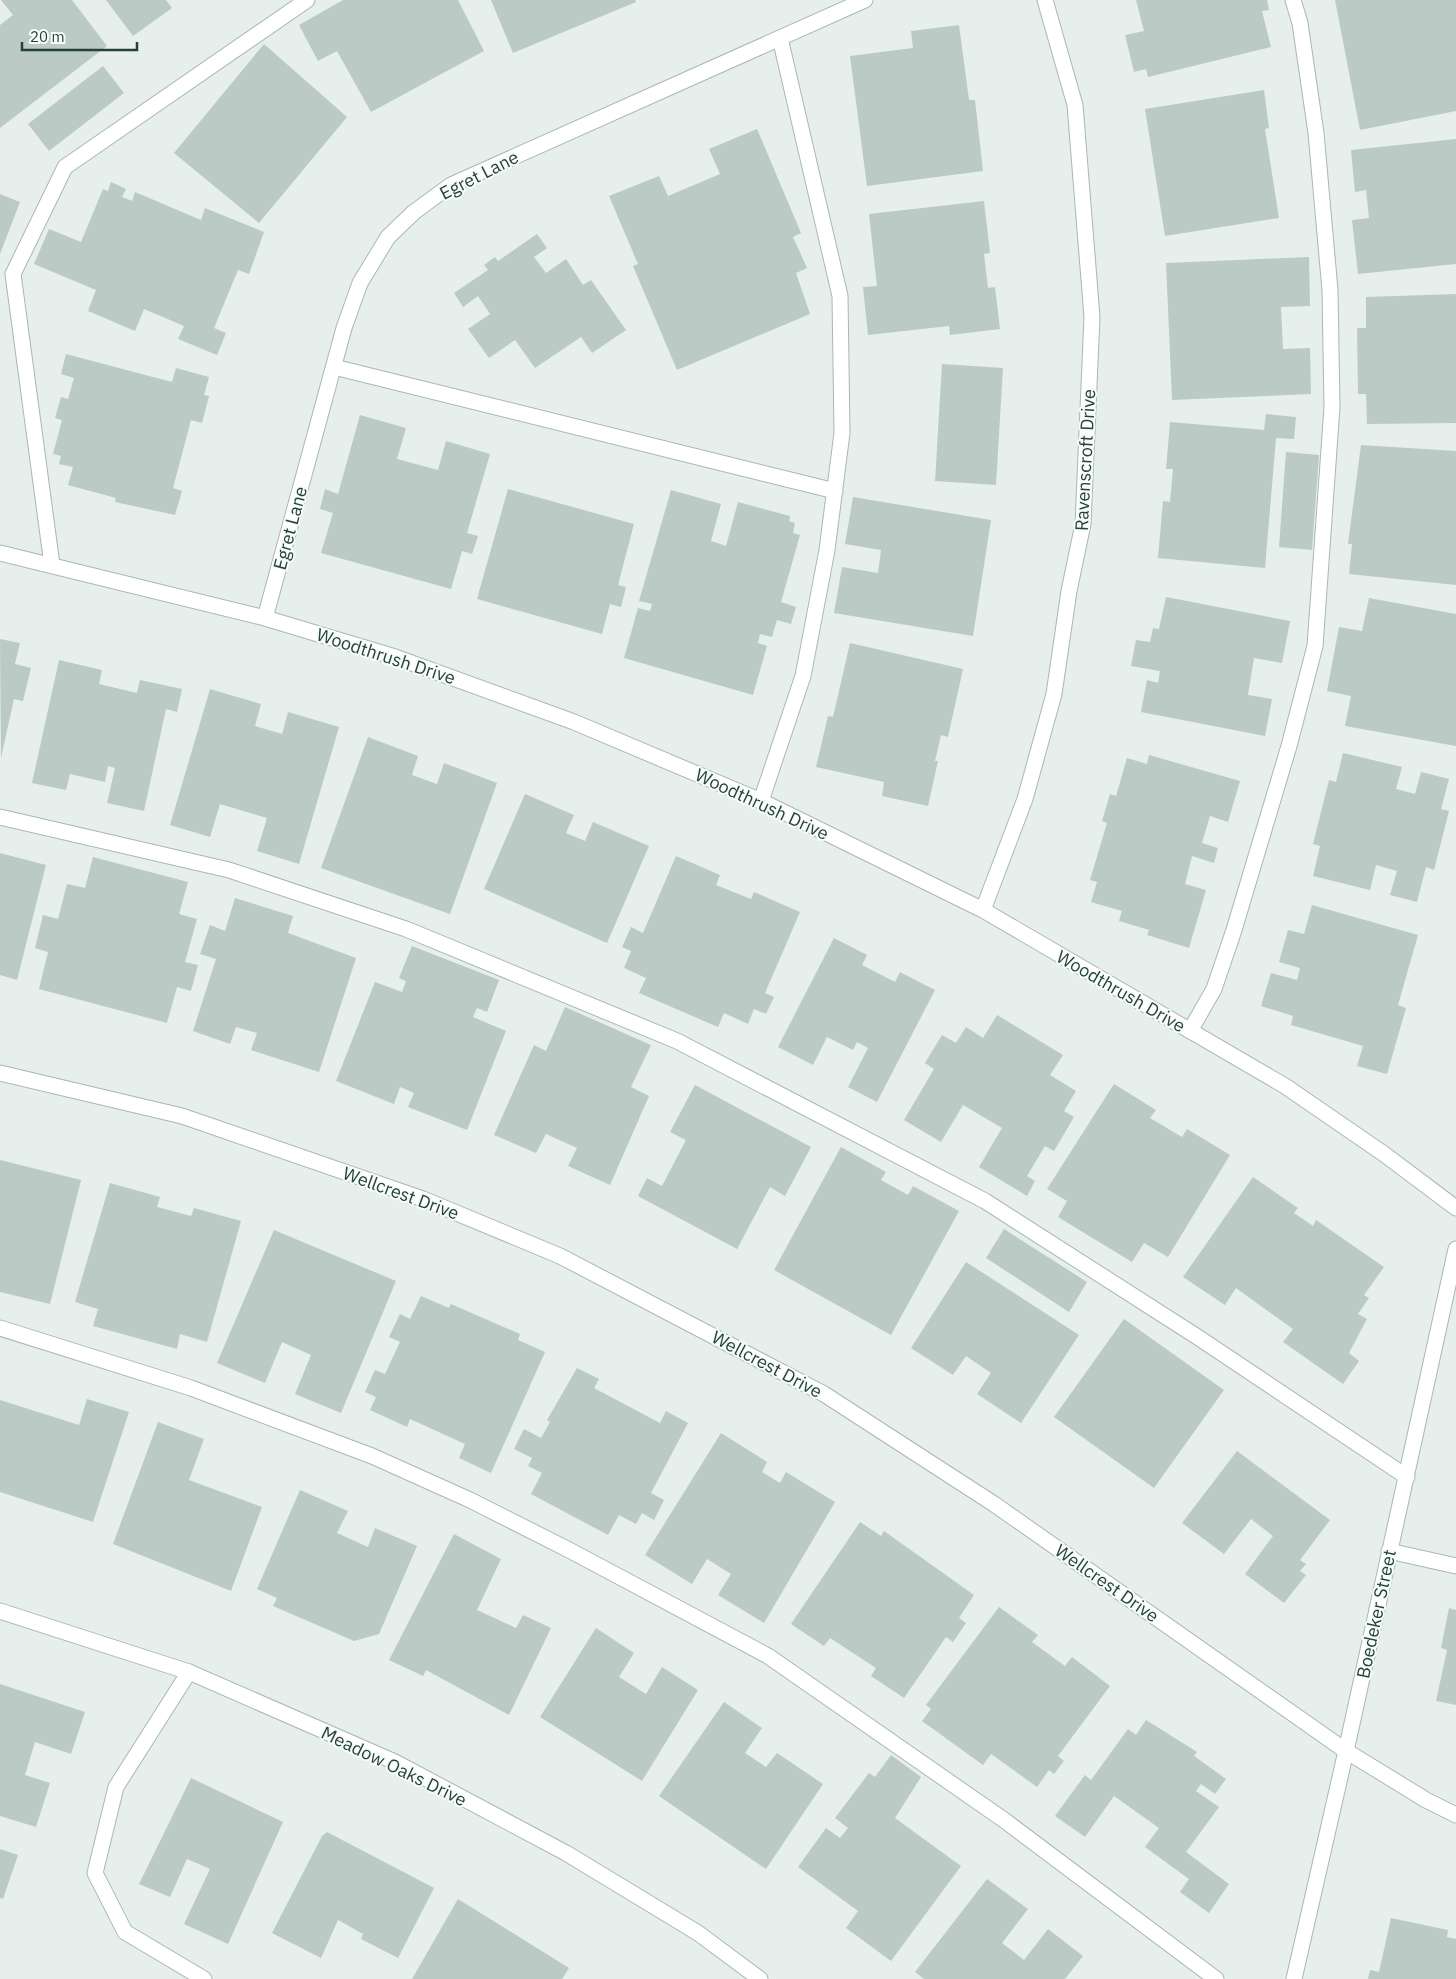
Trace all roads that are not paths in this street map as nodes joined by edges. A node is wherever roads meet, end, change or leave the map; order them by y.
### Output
1 (307, 0) edge
2 (865, 0) edge
3 (1045, 0) edge
4 (1293, 0) edge
5 (780, 38) junction
6 (334, 367) junction
7 (835, 491) junction
8 (0, 553) edge
9 (52, 565) junction
10 (266, 618) junction
11 (761, 801) junction
12 (0, 817) edge
13 (983, 910) junction
14 (1190, 1031) junction
15 (0, 1073) edge
16 (1456, 1208) edge
17 (1456, 1249) edge
18 (0, 1328) edge
19 (1406, 1477) junction
20 (1389, 1551) junction
21 (1456, 1566) edge
22 (0, 1610) edge
23 (189, 1672) junction
24 (1346, 1751) junction
25 (1456, 1815) edge
26 (204, 1979) edge
27 (760, 1979) edge
28 (1216, 1979) edge
29 (1294, 1979) edge

1 - 9 street
2 - 5 street, Egret Lane
3 - 13 street, Ravenscroft Drive
4 - 14 street
5 - 6 street, Egret Lane
5 - 7 street
6 - 7 street
6 - 10 street, Egret Lane
7 - 11 street
8 - 9 street, Woodthrush Drive
9 - 10 street, Woodthrush Drive
10 - 11 street, Woodthrush Drive
11 - 13 street, Woodthrush Drive
12 - 19 street
13 - 14 street, Woodthrush Drive
14 - 16 street, Woodthrush Drive
15 - 24 street, Wellcrest Drive
17 - 19 street, Boedeker Street
18 - 28 street
19 - 20 street, Boedeker Street
20 - 21 street
20 - 24 street, Boedeker Street
22 - 23 street, Meadow Oaks Drive
23 - 26 street
23 - 27 street, Meadow Oaks Drive
24 - 25 street, Wellcrest Drive
24 - 29 street, Boedeker Street

